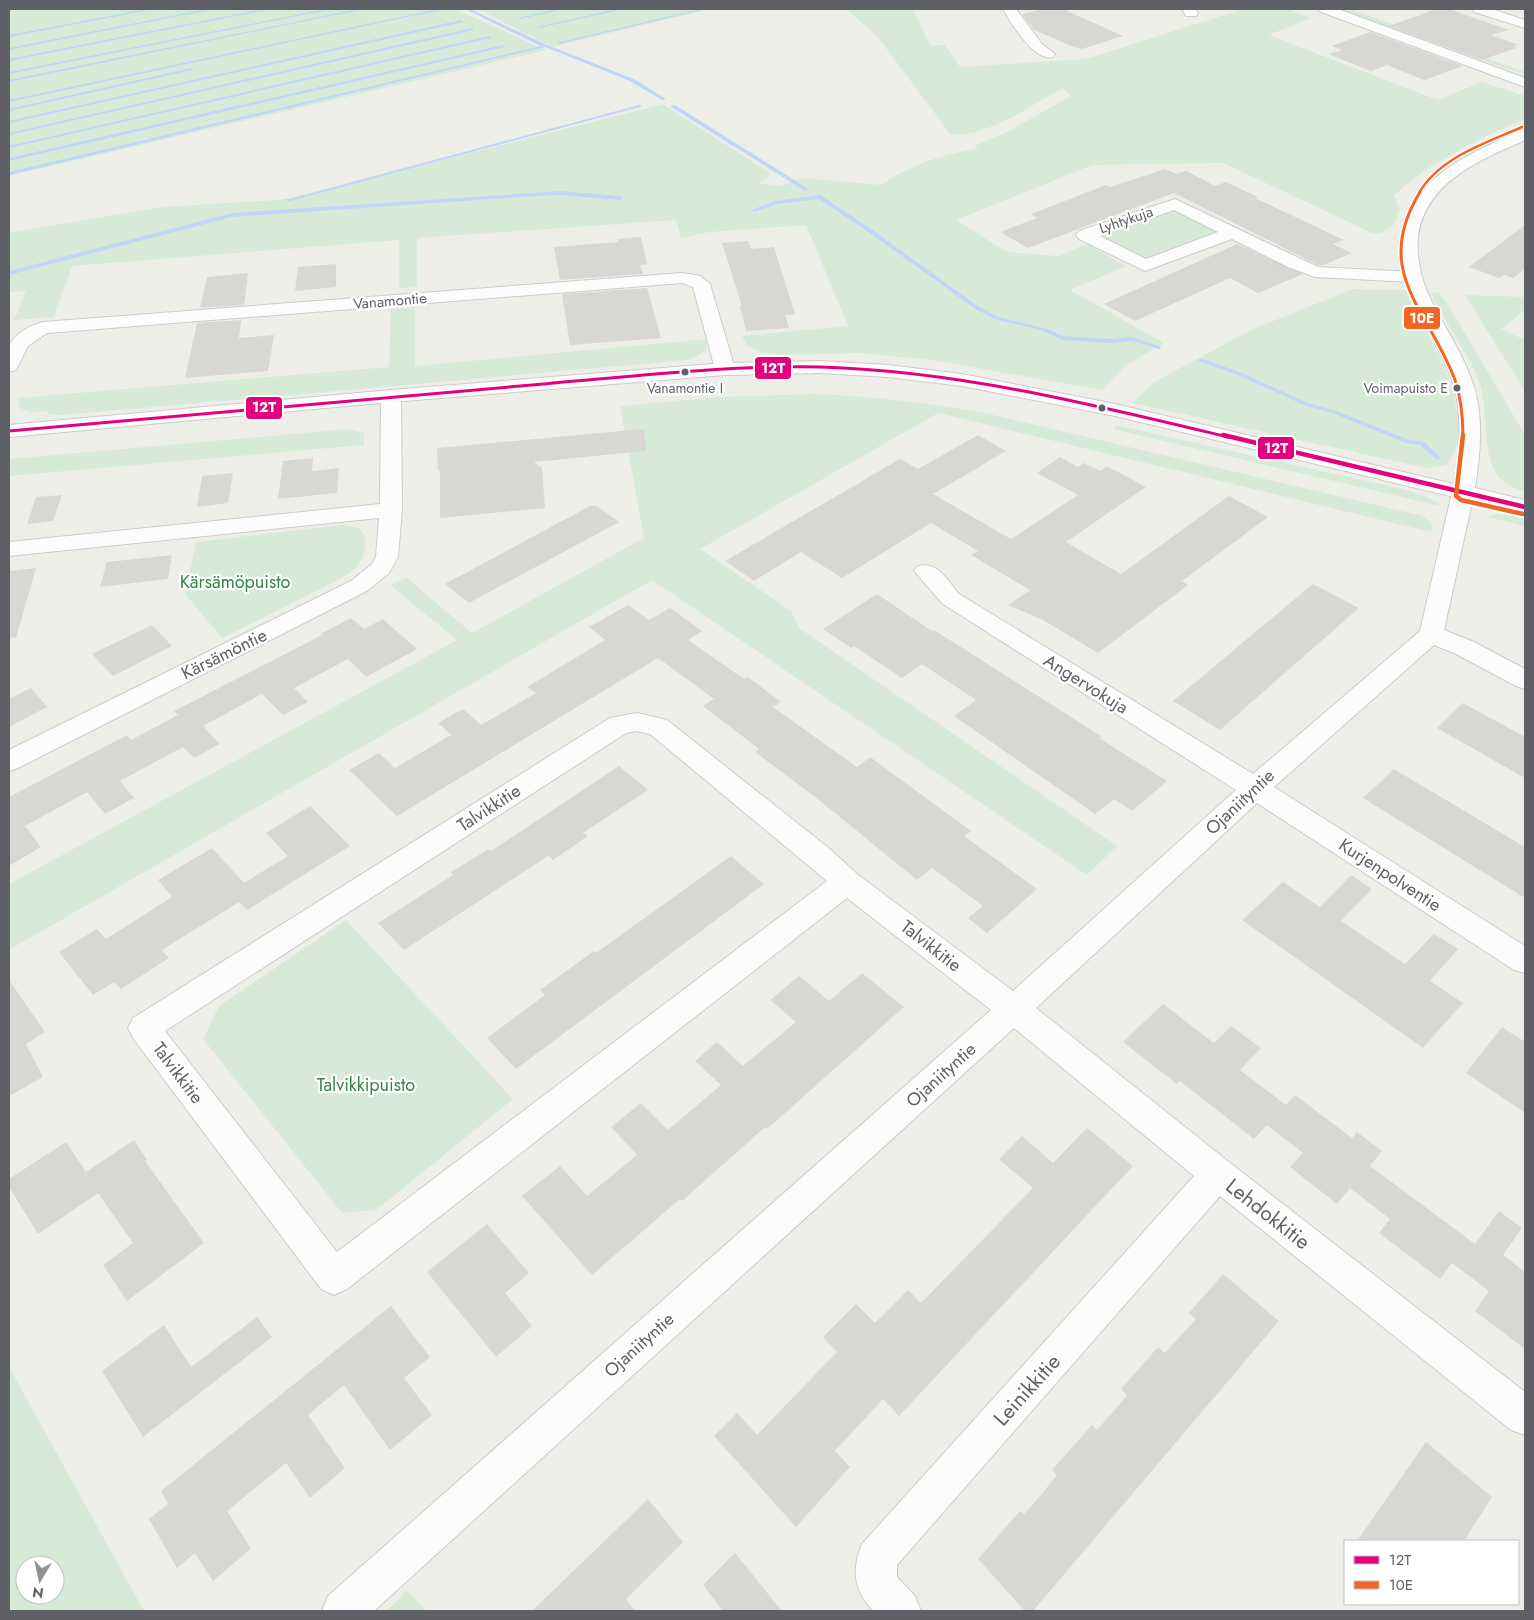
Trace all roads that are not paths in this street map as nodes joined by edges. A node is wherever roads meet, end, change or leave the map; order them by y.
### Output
1 (1009, 9) edge
2 (1326, 9) edge
3 (1480, 9) edge
4 (1525, 24) edge
5 (1048, 54) dead end
6 (1525, 82) edge
7 (1525, 134) edge
8 (1234, 232) junction
9 (1412, 278) junction
10 (9, 366) edge
11 (725, 369) junction
12 (391, 396) junction
13 (9, 432) edge
14 (1463, 493) junction
15 (1525, 507) edge
16 (390, 510) junction
17 (9, 549) edge
18 (926, 571) dead end
19 (1431, 634) junction
20 (1525, 680) edge
21 (9, 761) edge
22 (1254, 789) junction
23 (847, 882) junction
24 (1525, 961) edge
25 (1014, 1010) junction
26 (1218, 1174) junction
27 (1525, 1416) edge
28 (342, 1611) edge
29 (900, 1611) edge

1 - 5 street
2 - 6 street
3 - 4 street
7 - 9 street
8 - 8 street, Lyhtykuja
8 - 9 street, Lyhtykuja
9 - 14 street
10 - 11 street, Vanamontie
11 - 12 street
11 - 14 street
12 - 13 street
12 - 16 street, Kärsämöntie
14 - 15 street
14 - 19 street
16 - 17 street
16 - 21 street, Kärsämöntie
18 - 22 street, Angervokuja
19 - 20 street
19 - 22 street, Ojaniityntie
22 - 24 street, Kurjenpolventie
22 - 25 street, Ojaniityntie
23 - 23 street, Talvikkitie
23 - 25 street, Talvikkitie
25 - 26 street, Lehdokkitie
25 - 28 street, Ojaniityntie
26 - 27 street, Lehdokkitie
26 - 29 street, Leinikkitie

